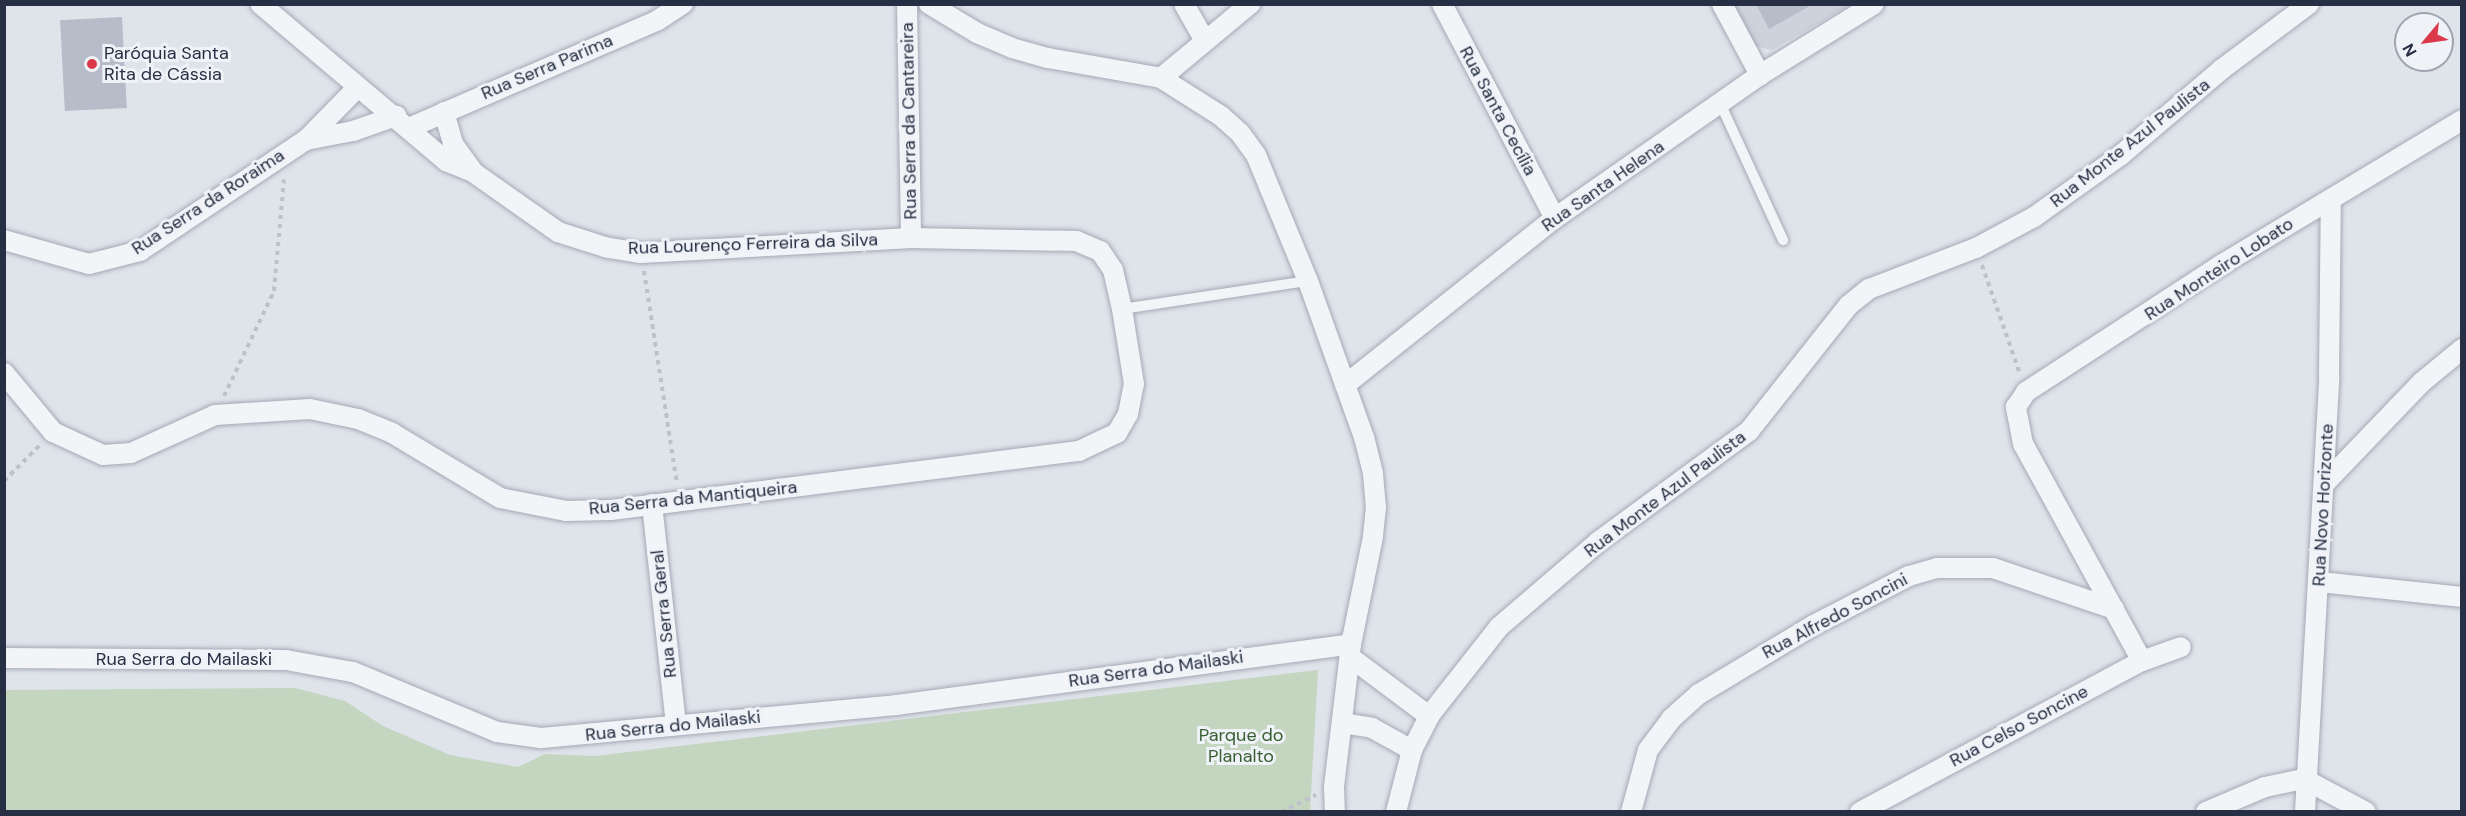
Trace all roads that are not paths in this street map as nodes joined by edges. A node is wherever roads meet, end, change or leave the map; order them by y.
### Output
1 (260, 4) edge
2 (683, 4) edge
3 (907, 4) edge
4 (1184, 4) edge
5 (1250, 4) edge
6 (1442, 4) edge
7 (1722, 4) edge
8 (1874, 4) edge
9 (2309, 4) edge
10 (938, 6) edge
11 (1204, 39) junction
12 (1760, 75) junction
13 (1161, 78) junction
14 (357, 88) junction
15 (1720, 104) junction
16 (444, 112) junction
17 (2462, 120) edge
18 (403, 122) junction
19 (306, 140) junction
20 (473, 172) junction
21 (2331, 199) junction
22 (1555, 218) junction
23 (911, 238) junction
24 (4, 240) edge
25 (1784, 240) dead end
26 (1308, 281) junction
27 (1122, 309) junction
28 (2462, 349) edge
29 (4, 373) edge
30 (1345, 385) junction
31 (1117, 433) joint
32 (2325, 483) junction
33 (652, 504) junction
34 (2320, 582) junction
35 (2462, 597) edge
36 (2114, 609) junction
37 (2181, 647) dead end
38 (1351, 651) junction
39 (4, 658) edge
40 (2142, 661) junction
41 (1429, 716) junction
42 (1342, 723) junction
43 (676, 724) junction
44 (1412, 750) junction
45 (2304, 779) junction
46 (1335, 812) edge
47 (1396, 812) edge
48 (1631, 812) edge
49 (1860, 812) edge
50 (2206, 812) edge
51 (2305, 812) edge
52 (2366, 812) edge

1 - 14 street, Rua Lourenço Ferreira da Silva
2 - 16 street, Rua Serra Parima
3 - 23 street, Rua Serra da Cantareira
4 - 11 street
5 - 11 street
6 - 22 street, Rua Santa Cecília
7 - 12 street
8 - 12 street, Rua Santa Helena
9 - 41 street, Rua Monte Azul Paulista
10 - 13 street
11 - 13 street
12 - 15 street, Rua Santa Helena
13 - 26 street
14 - 18 street, Rua Lourenço Ferreira da Silva
14 - 19 street, Rua Serra da Roraima
15 - 22 street, Rua Santa Helena
15 - 25 lane
16 - 18 street, Rua Serra Parima
16 - 20 street, Rua Lourenço Ferreira da Silva
17 - 21 street, Rua Monteiro Lobato
18 - 19 street, Rua Serra da Roraima
18 - 20 street, Rua Lourenço Ferreira da Silva
19 - 24 street, Rua Serra da Roraima
20 - 23 street, Rua Lourenço Ferreira da Silva
21 - 32 street, Rua Novo Horizonte
21 - 36 street, Rua Monteiro Lobato
22 - 30 street, Rua Santa Helena
23 - 27 street, Rua Lourenço Ferreira da Silva
26 - 27 lane
26 - 30 street
27 - 31 street, Rua Lourenço Ferreira da Silva
28 - 32 street
29 - 33 street, Rua Serra da Mantiqueira
30 - 38 street
31 - 33 street, Rua Serra da Mantiqueira
32 - 34 street, Rua Novo Horizonte
33 - 43 street, Rua Serra Geral
34 - 35 street
34 - 45 street, Rua Novo Horizonte
36 - 40 street
36 - 48 street, Rua Alfredo Soncini
37 - 40 street, Rua Celso Soncine
38 - 41 street
38 - 42 street
38 - 43 street, Rua Serra do Mailaski
39 - 43 street, Rua Serra do Mailaski
40 - 49 street, Rua Celso Soncine
41 - 44 street, Rua Monte Azul Paulista
42 - 44 street
42 - 46 street
44 - 47 street, Rua Monte Azul Paulista
45 - 50 street
45 - 51 street, Rua Novo Horizonte
45 - 52 street

